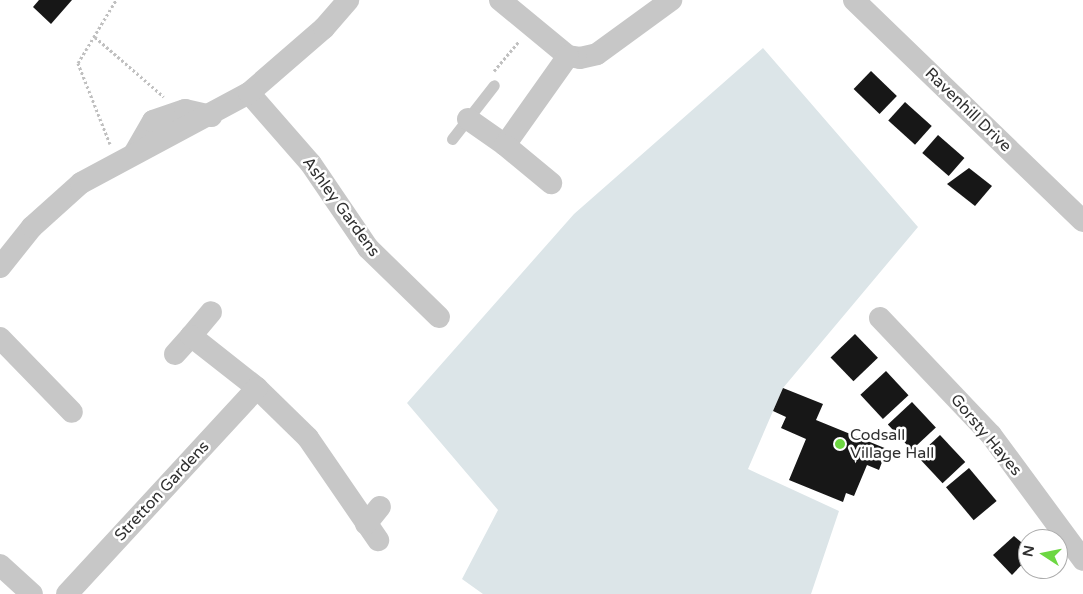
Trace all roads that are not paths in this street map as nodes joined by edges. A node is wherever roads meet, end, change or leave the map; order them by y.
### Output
1 (348, 0) edge
2 (500, 0) edge
3 (671, 0) edge
4 (854, 0) edge
5 (568, 56) junction
6 (494, 85) dead end
7 (248, 93) junction
8 (468, 119) junction
9 (452, 139) dead end
10 (505, 145) junction
11 (551, 183) dead end
12 (1083, 221) edge
13 (0, 266) edge
14 (211, 312) dead end
15 (439, 316) dead end
16 (880, 318) dead end
17 (192, 336) junction
18 (0, 338) edge
19 (174, 354) dead end
20 (257, 388) junction
21 (72, 412) dead end
22 (380, 507) dead end
23 (1083, 560) edge
24 (0, 565) edge
25 (32, 594) edge
26 (66, 594) edge

1 - 7 street
2 - 5 street
3 - 5 street
4 - 12 street, Ravenhill Drive
5 - 10 street
6 - 8 lane
7 - 13 street
7 - 15 street, Ashley Gardens
8 - 9 lane
8 - 10 street
10 - 11 street
14 - 17 street
16 - 23 street, Gorsty Hayes
17 - 19 street
17 - 20 street
18 - 21 street
20 - 22 street
20 - 26 street, Stretton Gardens
24 - 25 street

